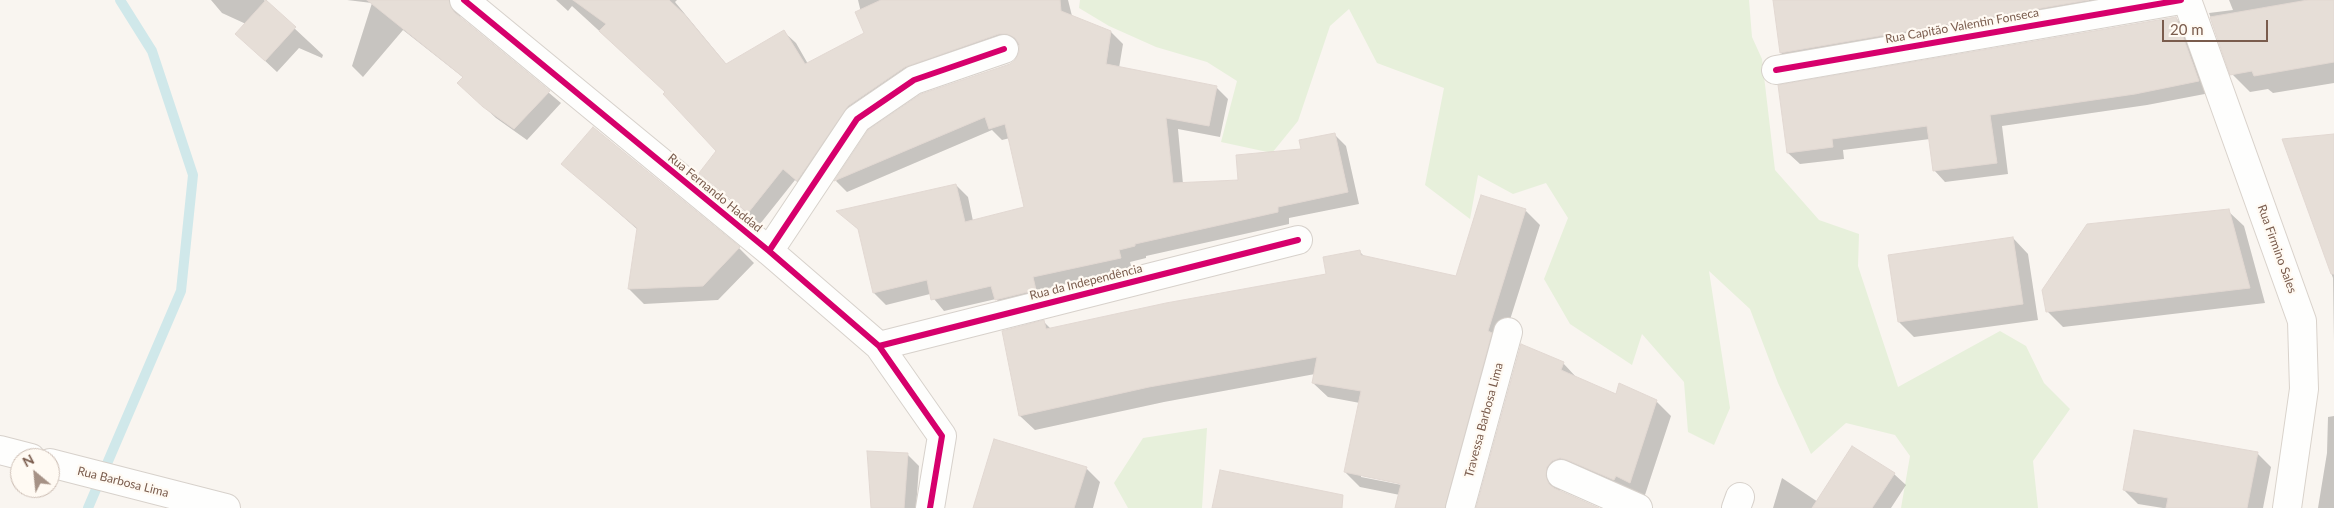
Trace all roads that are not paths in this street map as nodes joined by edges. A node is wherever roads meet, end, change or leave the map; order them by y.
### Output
1 (464, 0) edge
2 (2181, 0) edge
3 (2187, 0) edge
4 (1004, 49) dead end
5 (1776, 70) dead end
6 (1298, 240) dead end
7 (769, 251) junction
8 (1508, 332) dead end
9 (879, 346) junction
10 (60, 466) edge
11 (1561, 474) dead end
12 (226, 508) edge
13 (930, 508) edge
14 (1460, 508) edge
15 (1638, 508) edge
16 (2288, 508) edge

1 - 7 street, Rua Fernando Haddad
2 - 5 street, Rua Capitão Valentin Fonseca
3 - 16 street, Rua Firmino Sales
4 - 7 street
6 - 9 street, Rua da Independência
7 - 9 street, Rua Fernando Haddad
8 - 14 street, Travessa Barbosa Lima
9 - 13 street, Rua Fernando Haddad
10 - 12 street, Rua Barbosa Lima
11 - 15 street

